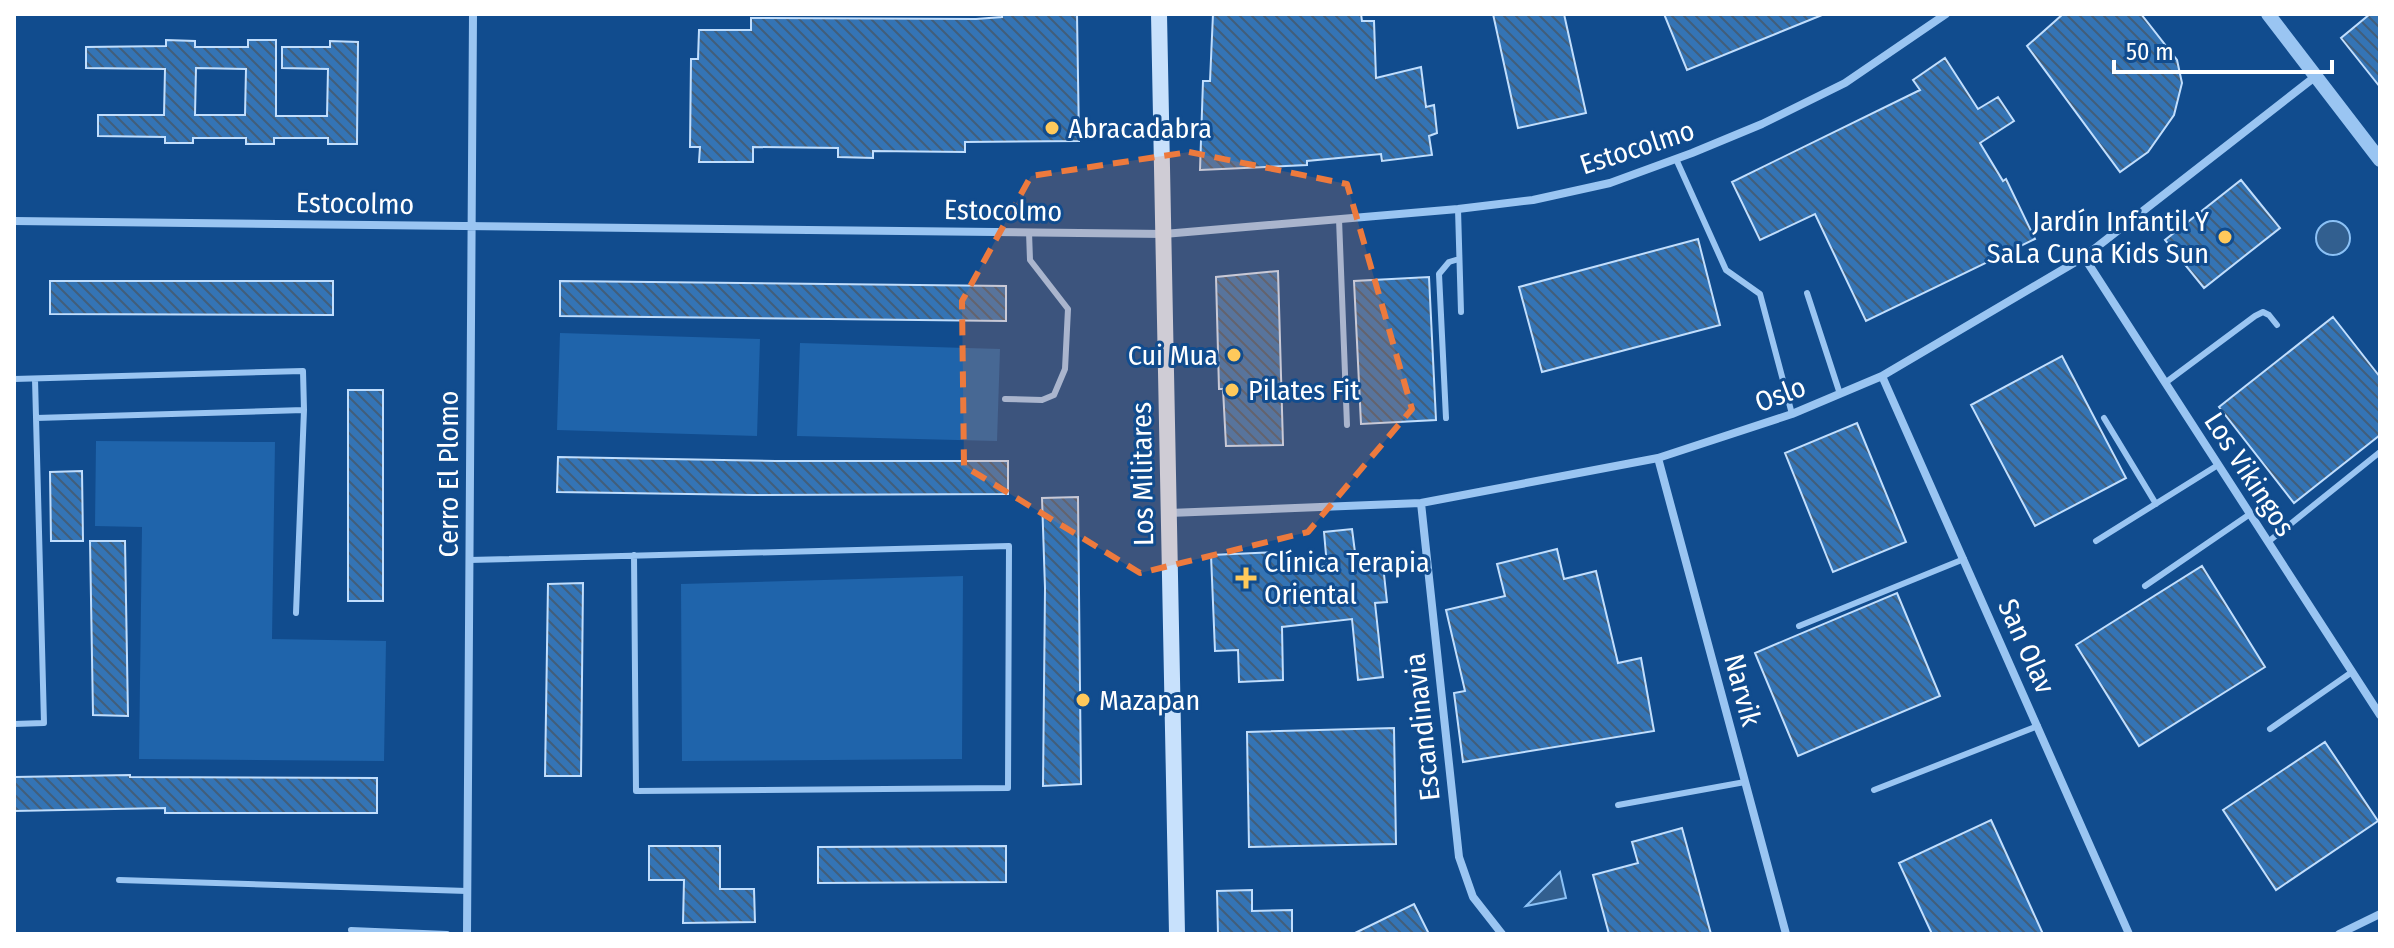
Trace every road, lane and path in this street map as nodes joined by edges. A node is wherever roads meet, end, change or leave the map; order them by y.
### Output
1 (473, 14) edge
2 (1159, 14) edge
3 (1946, 14) edge
4 (2268, 14) edge
5 (2316, 76) junction
6 (1676, 159) junction
7 (2380, 160) edge
8 (1458, 209) junction
9 (1339, 219) junction
10 (14, 221) edge
11 (472, 226) junction
12 (1029, 232) junction
13 (1164, 234) junction
14 (2084, 257) junction
15 (1459, 259) junction
16 (1807, 293) dead end
17 (1461, 312) dead end
18 (2277, 325) dead end
19 (1882, 376) junction
20 (14, 379) edge
21 (35, 379) junction
22 (2165, 383) junction
23 (1840, 394) junction
24 (1005, 399) dead end
25 (304, 410) junction
26 (1792, 414) junction
27 (36, 418) junction
28 (1446, 418) dead end
29 (2104, 418) dead end
30 (1347, 425) dead end
31 (2380, 452) edge
32 (1658, 458) junction
33 (2218, 465) junction
34 (1421, 503) junction
35 (2156, 504) junction
36 (1169, 513) junction
37 (2250, 514) junction
38 (2096, 541) dead end
39 (2268, 542) junction
40 (634, 555) dead end
41 (1964, 559) junction
42 (469, 560) junction
43 (2145, 586) dead end
44 (296, 613) dead end
45 (1799, 626) dead end
46 (2352, 672) junction
47 (2380, 715) edge
48 (14, 724) edge
49 (2038, 725) junction
50 (2270, 729) dead end
51 (1745, 782) junction
52 (1874, 790) dead end
53 (1618, 805) dead end
54 (119, 880) dead end
55 (467, 891) junction
56 (2380, 914) edge
57 (351, 930) dead end
58 (447, 934) edge
59 (467, 934) edge
60 (1177, 934) edge
61 (1502, 934) edge
62 (1786, 934) edge
63 (2129, 934) edge
64 (2339, 934) edge

1 - 11 street, Cerro El Plomo
2 - 13 main road, Los Militares
3 - 6 street, Estocolmo
4 - 5 street
5 - 7 street
5 - 14 street, Oslo
6 - 8 street, Estocolmo
6 - 26 lane
8 - 9 street, Estocolmo
8 - 15 lane
9 - 13 street, Estocolmo
9 - 30 lane
10 - 11 street, Estocolmo
11 - 12 street, Estocolmo
11 - 42 street, Cerro El Plomo
12 - 13 street, Estocolmo
12 - 24 lane
13 - 36 main road, Los Militares
14 - 19 street, Oslo
14 - 22 street, Los Vikingos
15 - 17 lane
15 - 28 lane
16 - 23 lane
18 - 22 lane
19 - 23 street, Oslo
19 - 41 street, San Olav
20 - 21 lane
21 - 25 lane
21 - 27 lane
22 - 33 street, Los Vikingos
23 - 26 street, Oslo
25 - 27 lane
25 - 44 lane
26 - 32 street, Oslo
27 - 48 lane
29 - 35 lane
31 - 39 lane
32 - 34 street, Oslo
32 - 51 street, Narvik
33 - 35 lane
33 - 37 street, Los Vikingos
34 - 36 street, Oslo
34 - 61 street, Escandinavia
35 - 38 lane
36 - 60 main road, Los Militares
37 - 39 street, Los Vikingos
37 - 43 lane
39 - 46 street, Los Vikingos
40 - 42 lane
41 - 45 lane
41 - 49 street, San Olav
42 - 55 street, Cerro El Plomo
46 - 47 street, Los Vikingos
46 - 50 lane
49 - 52 lane
49 - 63 street, San Olav
51 - 53 lane
51 - 62 street, Narvik
54 - 55 lane
55 - 59 street, Cerro El Plomo
56 - 64 street
57 - 58 lane

